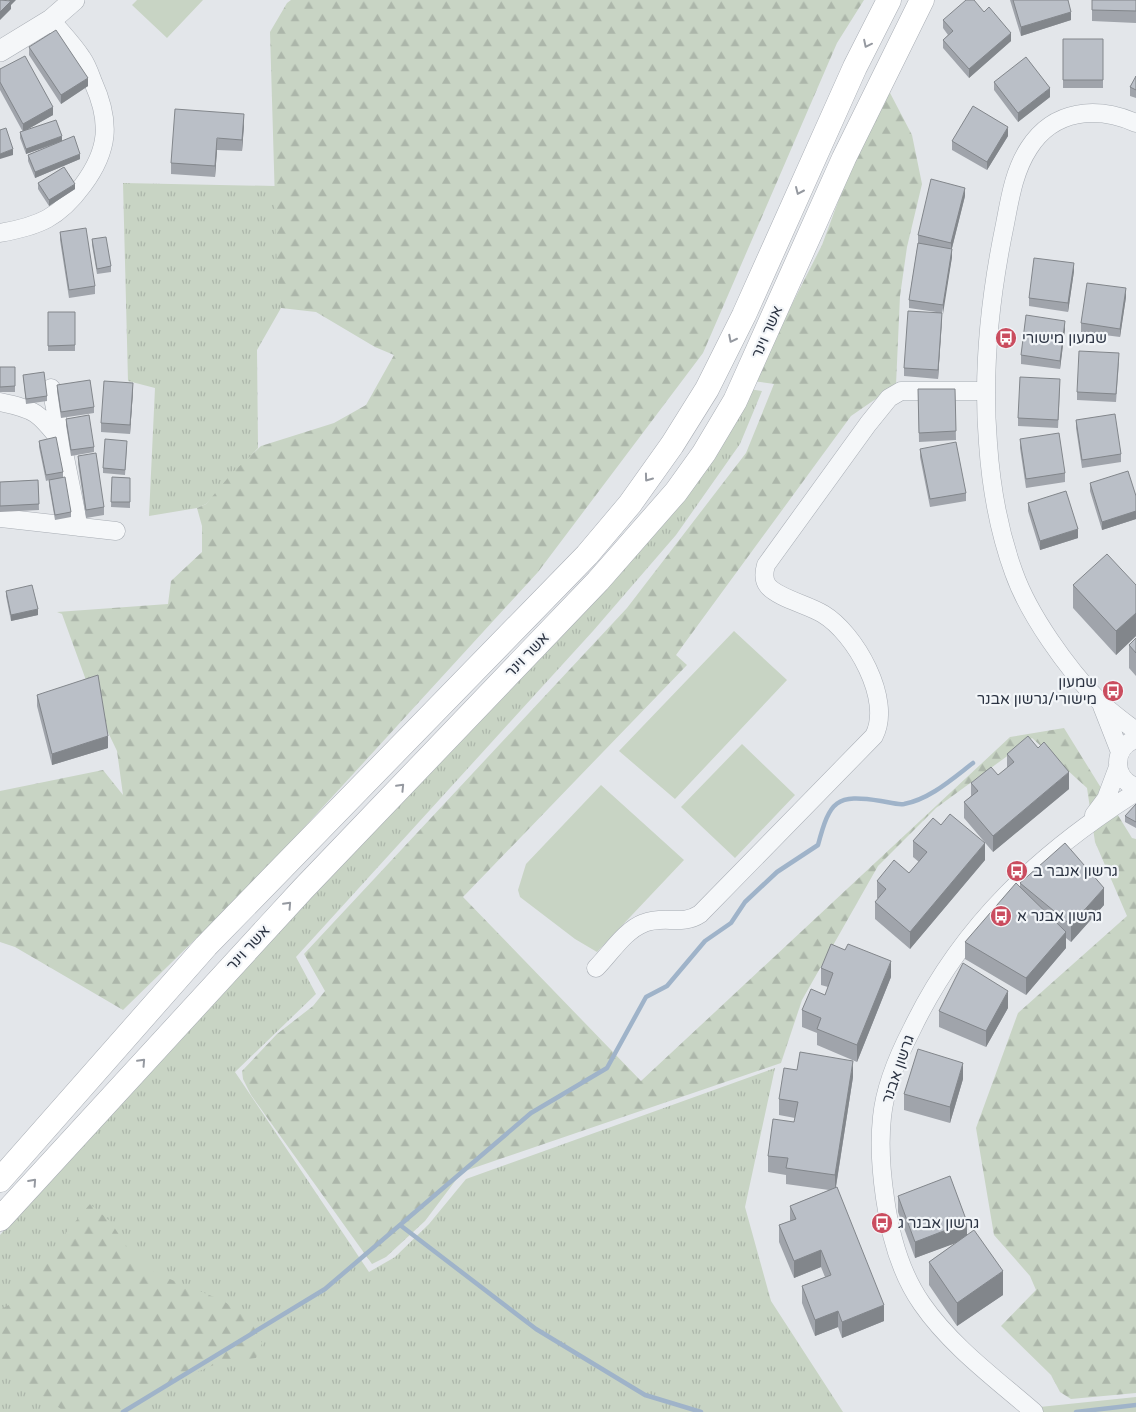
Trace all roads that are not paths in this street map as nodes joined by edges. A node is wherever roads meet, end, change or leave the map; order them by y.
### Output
1 (74, 0) edge
2 (889, 0) edge
3 (922, 0) edge
4 (51, 20) junction
5 (0, 51) edge
6 (1136, 123) edge
7 (0, 233) edge
8 (51, 388) dead end
9 (986, 391) junction
10 (0, 402) edge
11 (62, 442) junction
12 (0, 518) edge
13 (79, 527) junction
14 (116, 531) dead end
15 (1098, 700) junction
16 (1136, 731) edge
17 (1136, 739) edge
18 (1119, 760) junction
19 (1136, 787) edge
20 (1136, 792) edge
21 (1084, 827) junction
22 (596, 968) dead end
23 (0, 1180) edge
24 (0, 1218) edge
25 (1034, 1412) edge

1 - 4 street
2 -> 23 main road, אשר וינר
24 -> 3 main road, אשר וינר
4 - 5 street
4 - 7 street
6 - 9 street
8 - 11 street
9 - 15 street
9 - 22 street
10 - 11 street
11 - 13 street
12 - 13 street
13 - 14 street
15 - 16 street
15 - 18 street
17 - 18 street
18 - 19 street
18 - 21 street, גרשון אבנר
20 - 21 street, גרשון אבנר
21 - 25 street, גרשון אבנר

